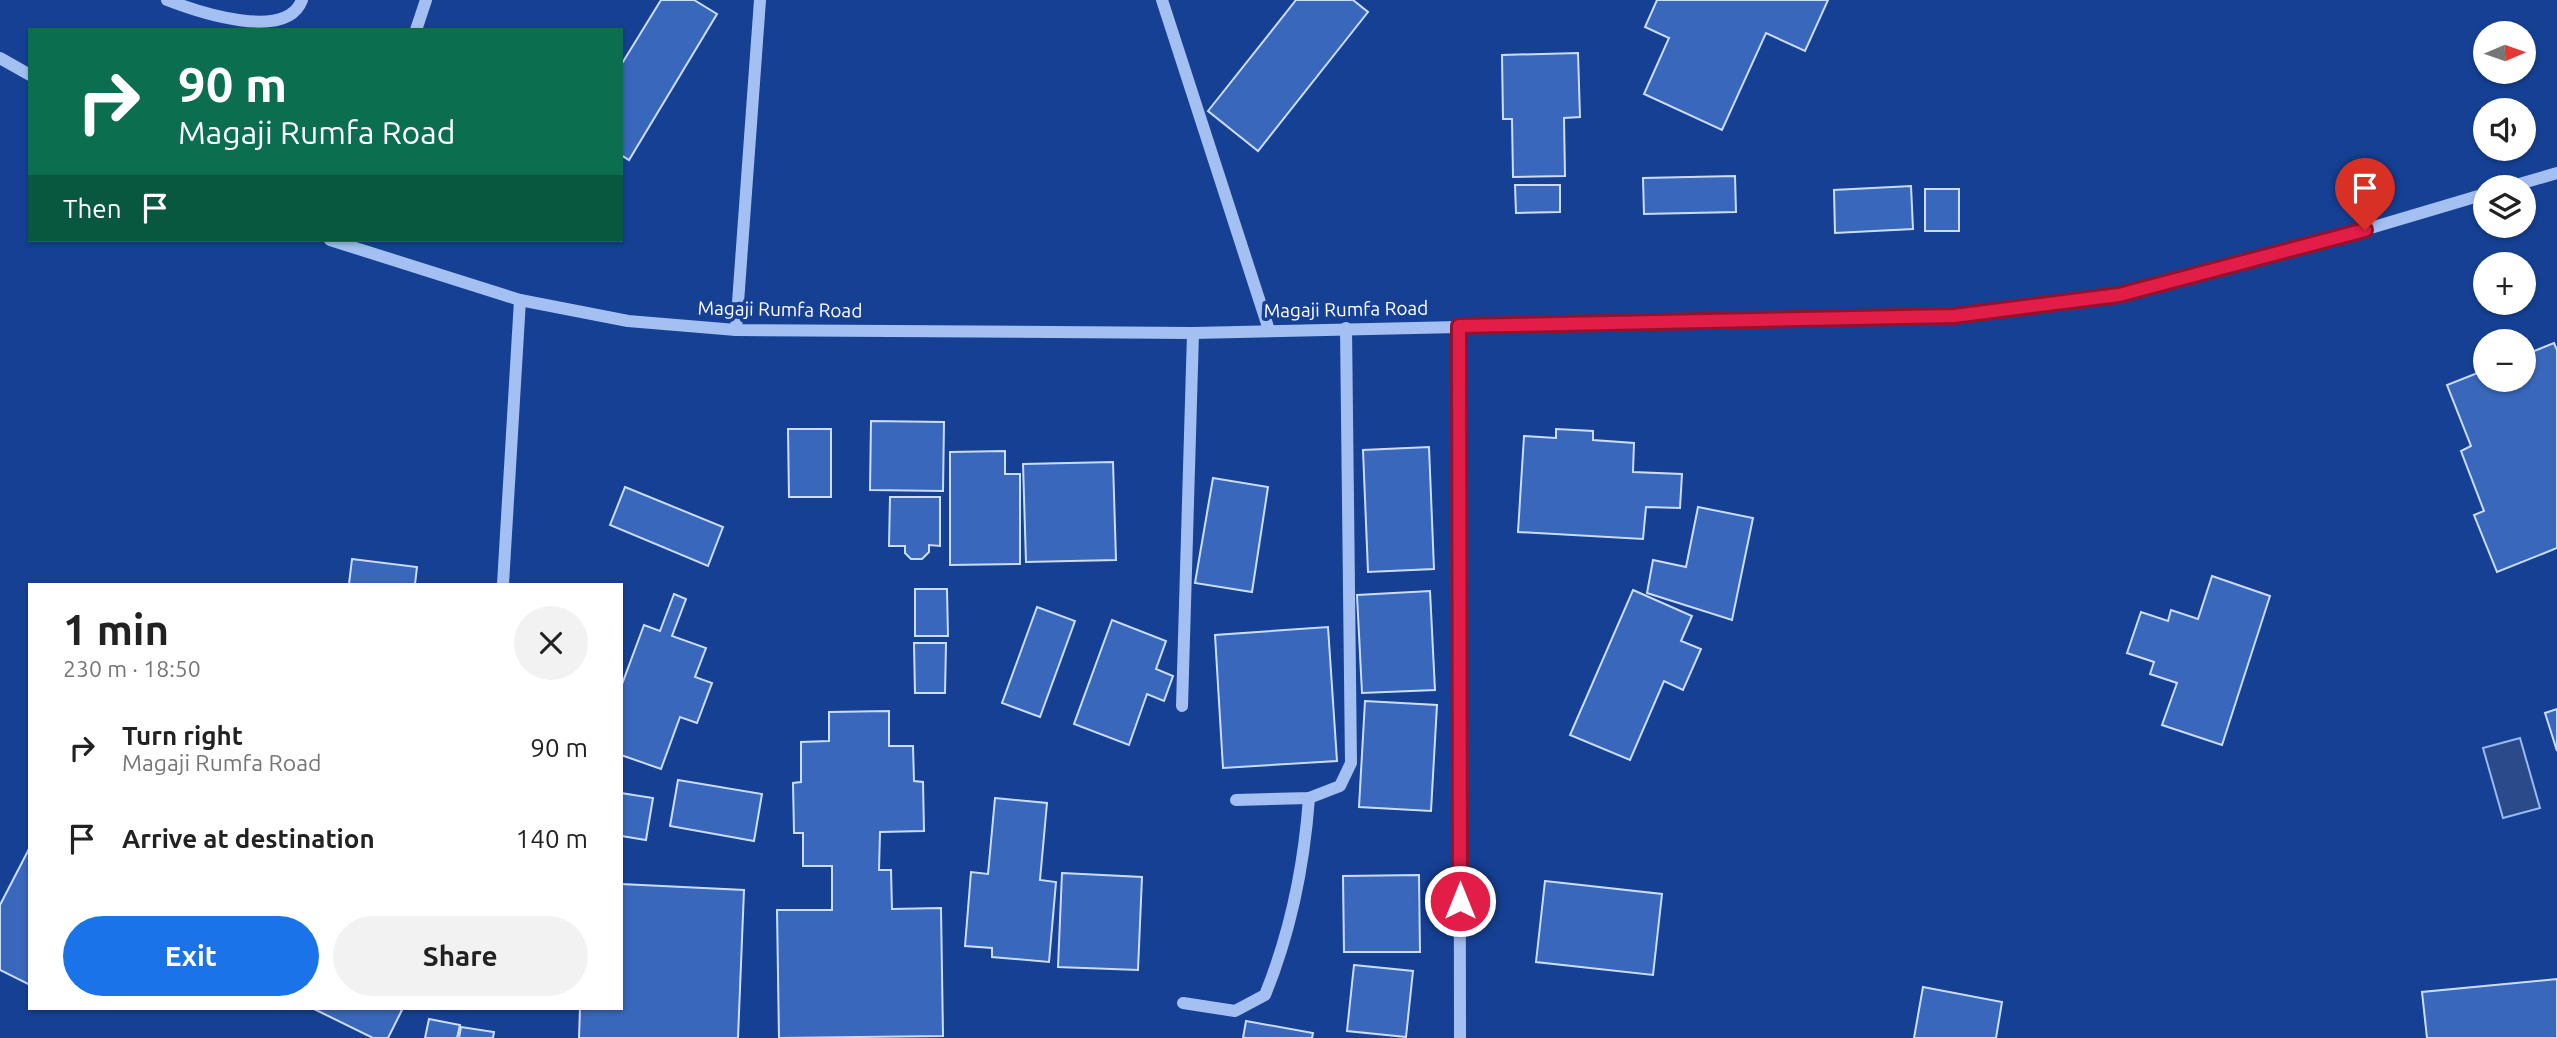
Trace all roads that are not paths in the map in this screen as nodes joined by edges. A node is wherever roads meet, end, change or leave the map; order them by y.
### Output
1 (167, 0) edge
2 (302, 0) edge
3 (426, 0) edge
4 (760, 0) edge
5 (1162, 0) edge
6 (417, 28) edge
7 (0, 58) edge
8 (28, 74) edge
9 (2557, 173) edge
10 (2536, 179) edge
11 (2473, 198) edge
12 (339, 242) edge
13 (520, 300) junction
14 (1459, 326) junction
15 (1346, 328) junction
16 (736, 330) junction
17 (1269, 330) junction
18 (1193, 333) junction
19 (503, 583) edge
20 (1182, 706) dead end
21 (1308, 798) junction
22 (1236, 800) dead end
23 (1183, 1003) dead end
24 (1460, 1038) edge

1 - 2 street
3 - 6 street
4 - 16 street
5 - 17 street
7 - 8 street
9 - 10 street
11 - 14 street, Magaji Rumfa Road
12 - 13 street, Magaji Rumfa Road
13 - 16 street, Magaji Rumfa Road
13 - 19 street
14 - 15 street, Magaji Rumfa Road
14 - 24 street
15 - 17 street, Magaji Rumfa Road
15 - 21 street
16 - 18 street, Magaji Rumfa Road
17 - 18 street, Magaji Rumfa Road
18 - 20 street
21 - 22 street
21 - 23 street

